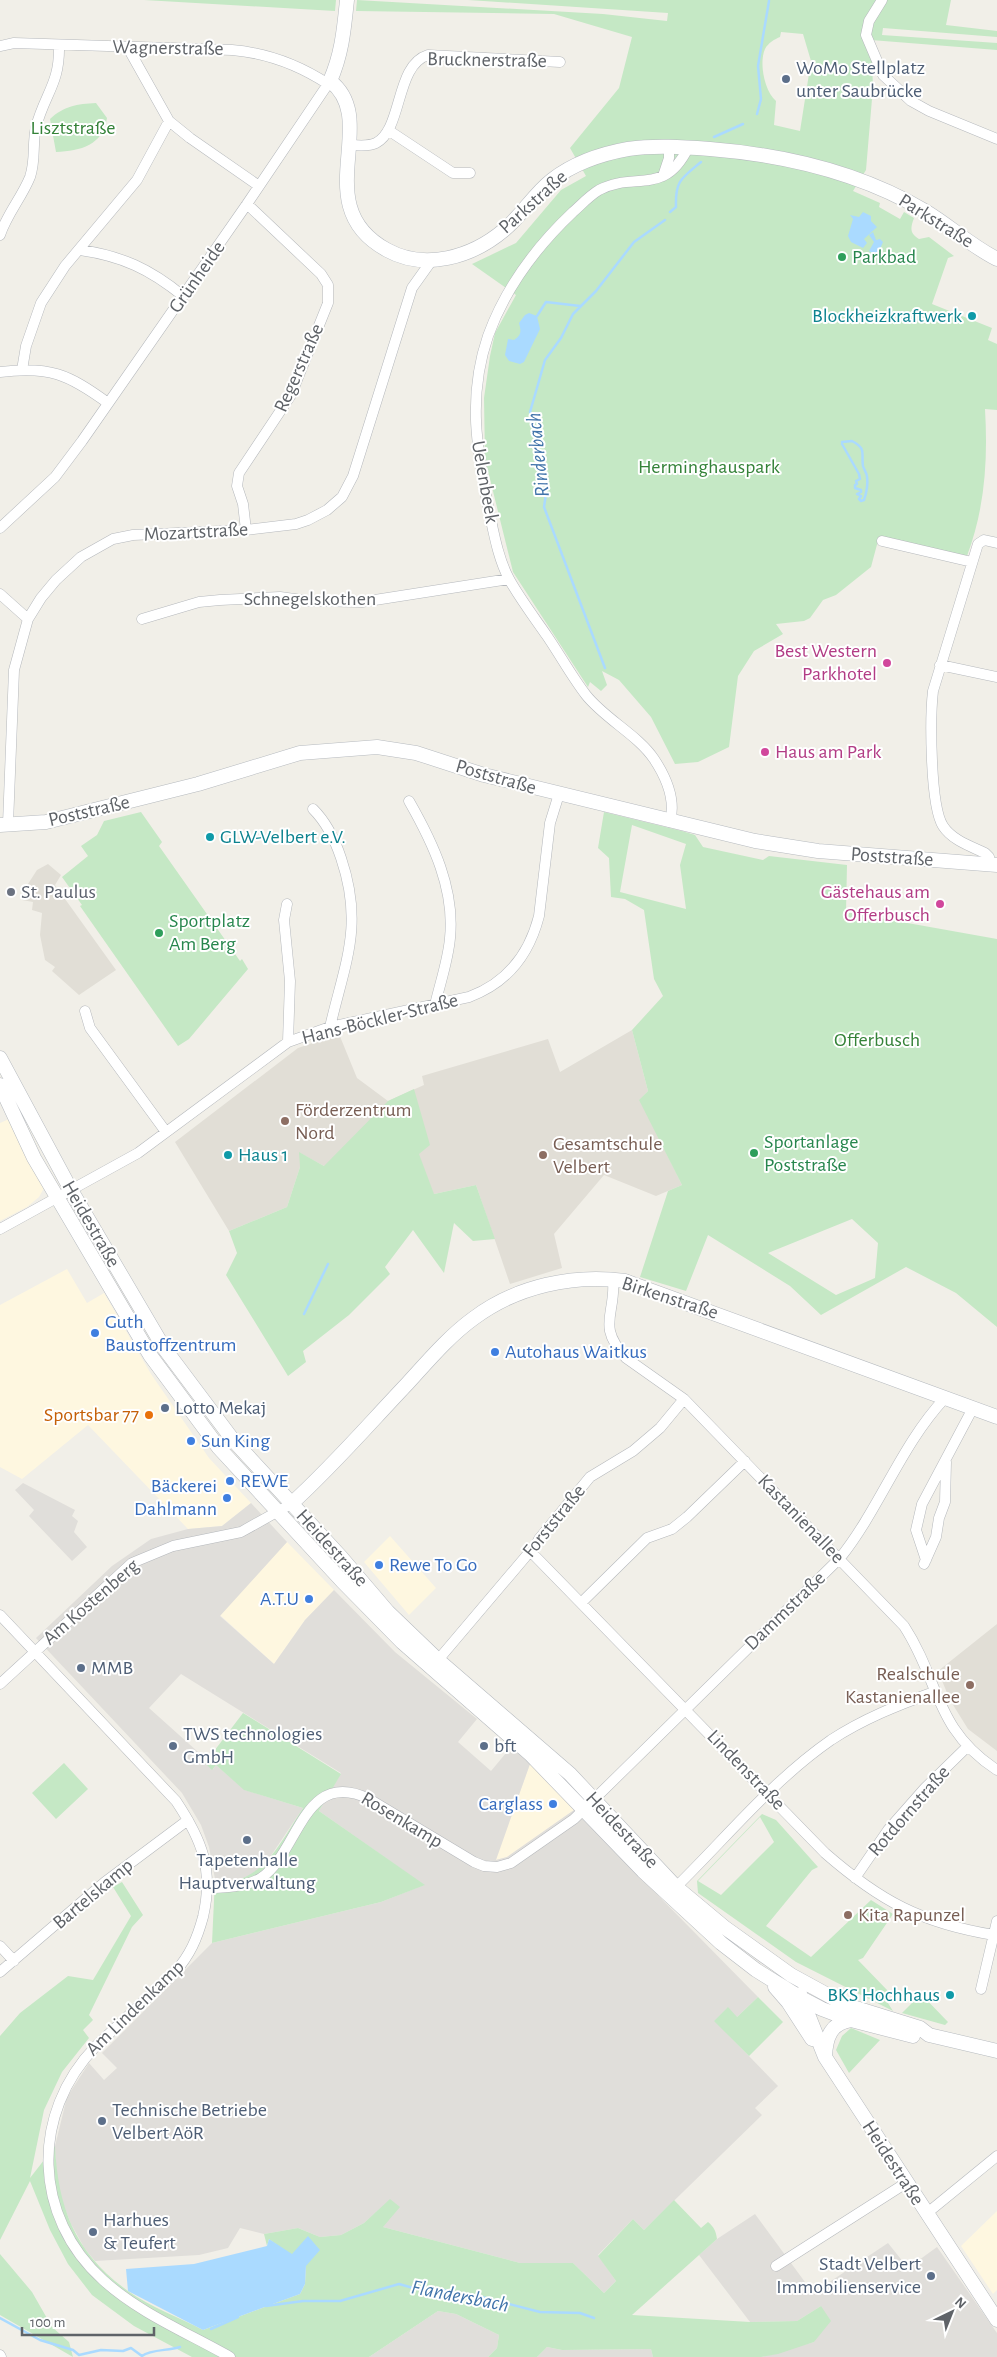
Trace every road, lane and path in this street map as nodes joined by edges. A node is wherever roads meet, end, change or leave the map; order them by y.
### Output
1 (882, 0) edge
2 (346, 7) edge
3 (59, 45) junction
4 (0, 46) edge
5 (128, 48) junction
6 (560, 62) dead end
7 (329, 83) junction
8 (169, 121) junction
9 (388, 130) junction
10 (997, 139) edge
11 (349, 145) junction
12 (669, 147) junction
13 (688, 148) junction
14 (470, 173) dead end
15 (663, 176) junction
16 (259, 186) junction
17 (247, 204) junction
18 (3, 218) edge
19 (0, 235) edge
20 (80, 250) junction
21 (432, 260) junction
22 (997, 260) edge
23 (183, 296) junction
24 (22, 370) junction
25 (0, 372) edge
26 (108, 403) junction
27 (0, 528) edge
28 (246, 530) junction
29 (882, 540) dead end
30 (992, 542) edge
31 (972, 562) junction
32 (509, 579) junction
33 (0, 594) edge
34 (142, 619) dead end
35 (28, 620) junction
36 (940, 665) junction
37 (997, 676) edge
38 (559, 794) junction
39 (409, 801) dead end
40 (313, 809) dead end
41 (670, 822) junction
42 (4, 825) edge
43 (994, 865) edge
44 (287, 904) dead end
45 (435, 1005) junction
46 (85, 1011) dead end
47 (330, 1027) junction
48 (288, 1042) junction
49 (0, 1058) edge
50 (0, 1085) edge
51 (166, 1132) junction
52 (70, 1190) junction
53 (58, 1197) junction
54 (0, 1229) edge
55 (613, 1280) junction
56 (945, 1398) junction
57 (684, 1399) junction
58 (974, 1408) junction
59 (997, 1417) edge
60 (946, 1460) junction
61 (745, 1461) junction
62 (291, 1504) junction
63 (278, 1512) junction
64 (532, 1553) junction
65 (840, 1558) junction
66 (582, 1602) junction
67 (0, 1615) edge
68 (34, 1652) junction
69 (438, 1660) junction
70 (0, 1684) edge
71 (934, 1692) junction
72 (686, 1708) junction
73 (967, 1747) junction
74 (997, 1770) edge
75 (769, 1793) junction
76 (589, 1803) junction
77 (188, 1820) junction
78 (855, 1878) junction
79 (676, 1887) junction
80 (208, 1888) junction
81 (997, 1921) edge
82 (994, 1935) junction
83 (0, 1946) edge
84 (14, 1961) junction
85 (0, 1972) edge
86 (791, 1975) junction
87 (769, 1978) junction
88 (981, 1989) dead end
89 (801, 1998) junction
90 (851, 2020) junction
91 (930, 2035) junction
92 (997, 2051) edge
93 (825, 2057) junction
94 (997, 2156) edge
95 (906, 2183) junction
96 (926, 2214) junction
97 (776, 2266) dead end
98 (995, 2311) edge
99 (230, 2357) edge

1 - 10 street
2 - 7 street, Grünheide
3 - 4 street, Wagnerstraße
3 - 5 street, Wagnerstraße
3 - 18 street
5 - 7 street, Wagnerstraße
5 - 8 street
6 - 9 street, Brucknerstraße
7 - 11 street, Parkstraße
7 - 16 street, Grünheide
8 - 16 street
8 - 20 street
9 - 11 street
9 - 14 street
11 - 21 street, Parkstraße
12 - 13 street, Parkstraße
12 - 15 street
12 - 21 street, Parkstraße
13 - 15 street, Uelenbeek
13 - 22 street, Parkstraße
15 - 32 street, Uelenbeek
16 - 17 street, Grünheide
17 - 23 street, Grünheide
17 - 28 street, Regerstraße
18 - 19 street
20 - 23 street
20 - 24 street
21 - 28 street, Mozartstraße
23 - 26 street, Grünheide
24 - 25 street
24 - 26 street
26 - 27 street, Grünheide
28 - 35 street, Mozartstraße
29 - 31 street
30 - 31 street
31 - 36 street
32 - 34 street, Schnegelskothen
32 - 41 street, Uelenbeek
33 - 35 street
35 - 42 street, Mozartstraße
36 - 37 street
36 - 43 street
38 - 41 street, Poststraße
38 - 42 street, Poststraße
38 - 45 street, Hans-Böckler-Straße
39 - 45 street
40 - 47 street
41 - 43 street, Poststraße
44 - 48 street
45 - 47 street, Hans-Böckler-Straße
46 - 51 street
47 - 48 street, Hans-Böckler-Straße
48 - 51 street, Hans-Böckler-Straße
49 - 52 street, Heidestraße
50 - 53 street, Heidestraße
51 - 52 street, Hans-Böckler-Straße
52 - 53 street, Hans-Böckler-Straße
52 - 62 street, Heidestraße
53 - 54 street, Hans-Böckler-Straße
53 - 63 street, Heidestraße
55 - 56 street, Birkenstraße
55 - 57 street, Kastanienallee
55 - 62 street, Birkenstraße
56 - 58 street, Birkenstraße
56 - 65 street, Dammstraße
57 - 61 street, Kastanienallee
57 - 64 street, Forststraße
58 - 59 street, Birkenstraße
58 - 60 street
60 - 60 street
61 - 65 street, Kastanienallee
61 - 66 street
62 - 63 street, Am Kostenberg
62 - 69 street, Heidestraße
63 - 68 street, Am Kostenberg
63 - 76 street, Heidestraße
64 - 66 street, Lindenstraße
64 - 69 street, Forststraße
65 - 71 street, Kastanienallee
65 - 72 street, Dammstraße
66 - 72 street, Lindenstraße
67 - 68 street, Am Lindenkamp
68 - 70 street, Am Kostenberg
68 - 77 street, Am Lindenkamp
69 - 76 street, Heidestraße
71 - 73 street, Kastanienallee
71 - 75 street
72 - 75 street, Lindenstraße
72 - 76 street, Dammstraße
73 - 74 street, Kastanienallee
73 - 78 street, Rotdornstraße
75 - 78 street, Lindenstraße
75 - 79 street
76 - 79 street, Heidestraße
76 - 80 street, Rosenkamp
76 - 87 street, Heidestraße
77 - 80 street, Am Lindenkamp
77 - 84 street, Bartelskamp
78 - 82 street, Lindenstraße
79 - 86 street, Heidestraße
80 - 99 street, Am Lindenkamp
81 - 82 street
82 - 88 street
83 - 84 street
84 - 85 street, Bartelskamp
86 - 89 street, Heidestraße
86 - 91 street, Heidestraße
87 - 89 street
87 - 93 street
89 - 90 street
89 - 93 street, Heidestraße
90 - 91 street
90 - 93 street
91 - 92 street
93 - 95 street, Heidestraße
94 - 96 street
95 - 96 street, Heidestraße
95 - 97 street
96 - 98 street, Heidestraße

